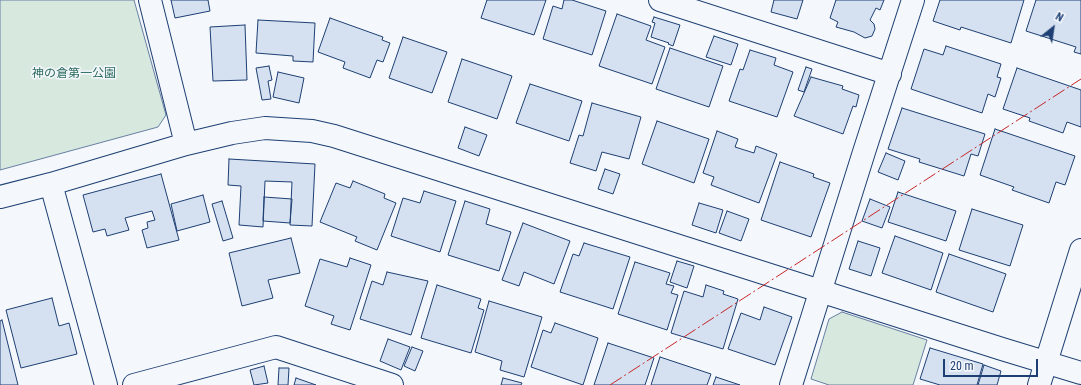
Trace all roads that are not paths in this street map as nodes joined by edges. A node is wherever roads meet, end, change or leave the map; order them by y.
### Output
1 (150, 0) edge
2 (660, 0) edge
3 (913, 0) edge
4 (890, 74) junction
5 (186, 144) junction
6 (51, 184) junction
7 (0, 197) edge
8 (1081, 250) edge
9 (821, 291) junction
10 (1046, 362) junction
11 (1081, 373) edge
12 (106, 385) edge
13 (134, 385) edge
14 (392, 385) edge
15 (791, 385) edge
16 (1039, 385) edge

1 - 5 street
2 - 4 street
3 - 4 street
4 - 9 street
5 - 6 street
5 - 9 street
6 - 7 street
6 - 12 street
8 - 10 street
9 - 10 street
9 - 15 street
10 - 11 street
10 - 16 street
13 - 14 street

